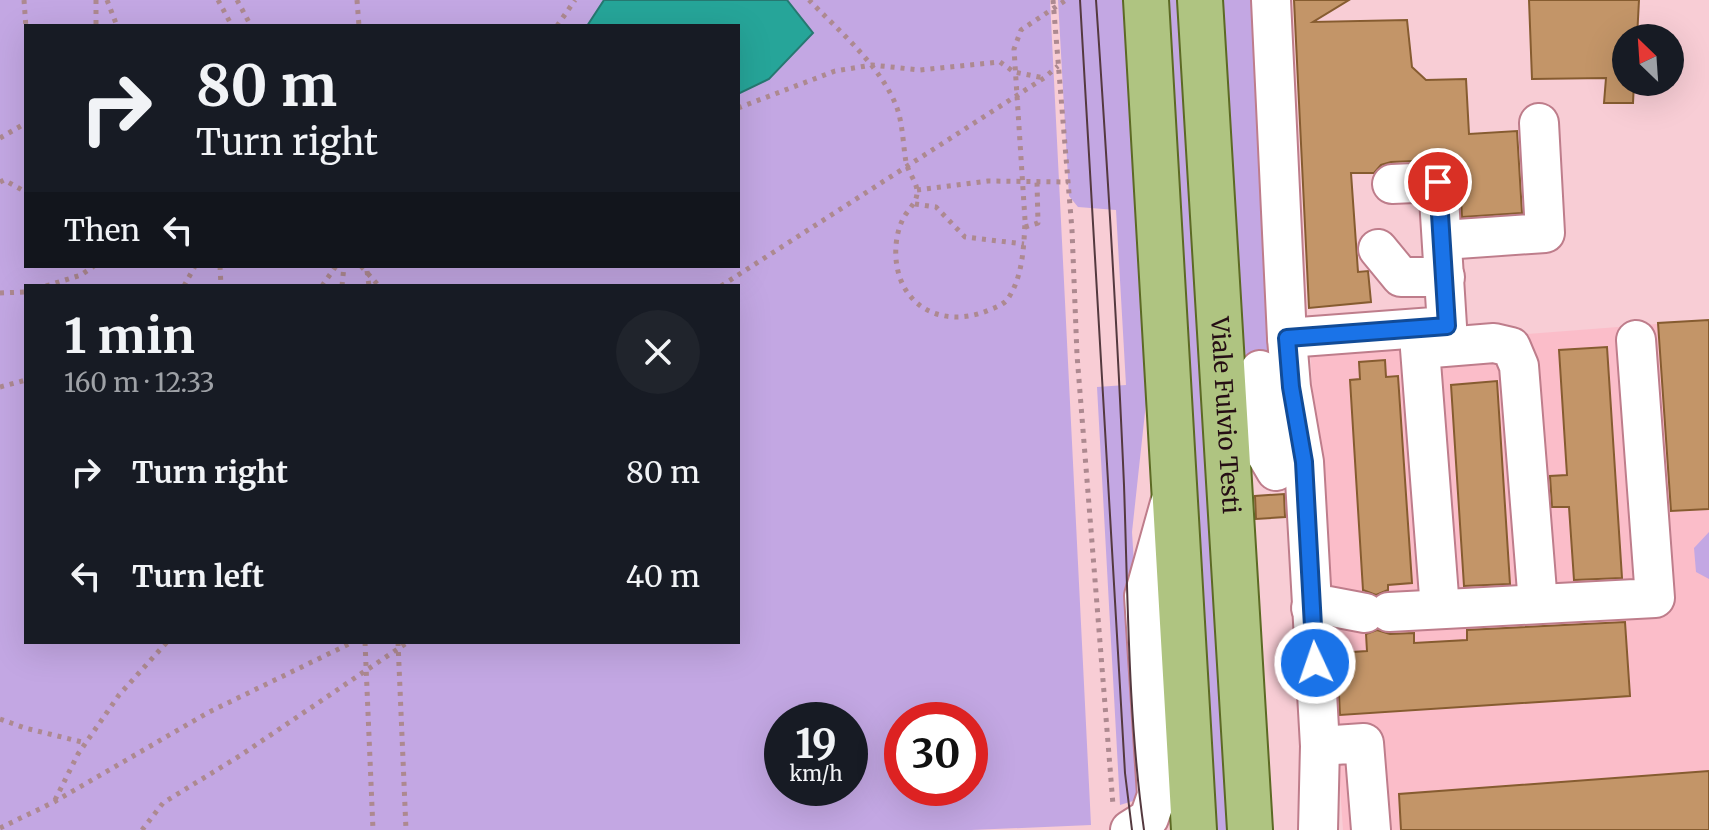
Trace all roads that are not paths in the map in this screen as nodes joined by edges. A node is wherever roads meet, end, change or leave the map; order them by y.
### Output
1 (1146, 0) edge
2 (1200, 0) edge
3 (1271, 0) edge
4 (1539, 123) dead end
5 (1392, 184) dead end
6 (1378, 249) dead end
7 (1444, 258) junction
8 (1287, 338) junction
9 (1636, 340) dead end
10 (1260, 370) dead end
11 (1280, 418) junction
12 (1276, 471) dead end
13 (1174, 488) junction
14 (1538, 604) junction
15 (1311, 608) junction
16 (1440, 609) junction
17 (1320, 746) junction
18 (1122, 822) edge
19 (1194, 830) edge
20 (1250, 830) edge
21 (1318, 830) edge
22 (1371, 830) edge

1 - 13 main road
2 - 20 main road, Viale Fulvio Testi
3 - 8 street
4 - 7 street
5 - 7 street
6 - 7 street
7 - 8 street
8 - 11 street
9 - 14 street
10 - 11 street
11 - 12 street
11 - 15 street
13 - 18 street
13 - 19 main road
14 - 16 street
14 - 16 street
15 - 16 street
15 - 17 street
17 - 21 street
17 - 22 street

